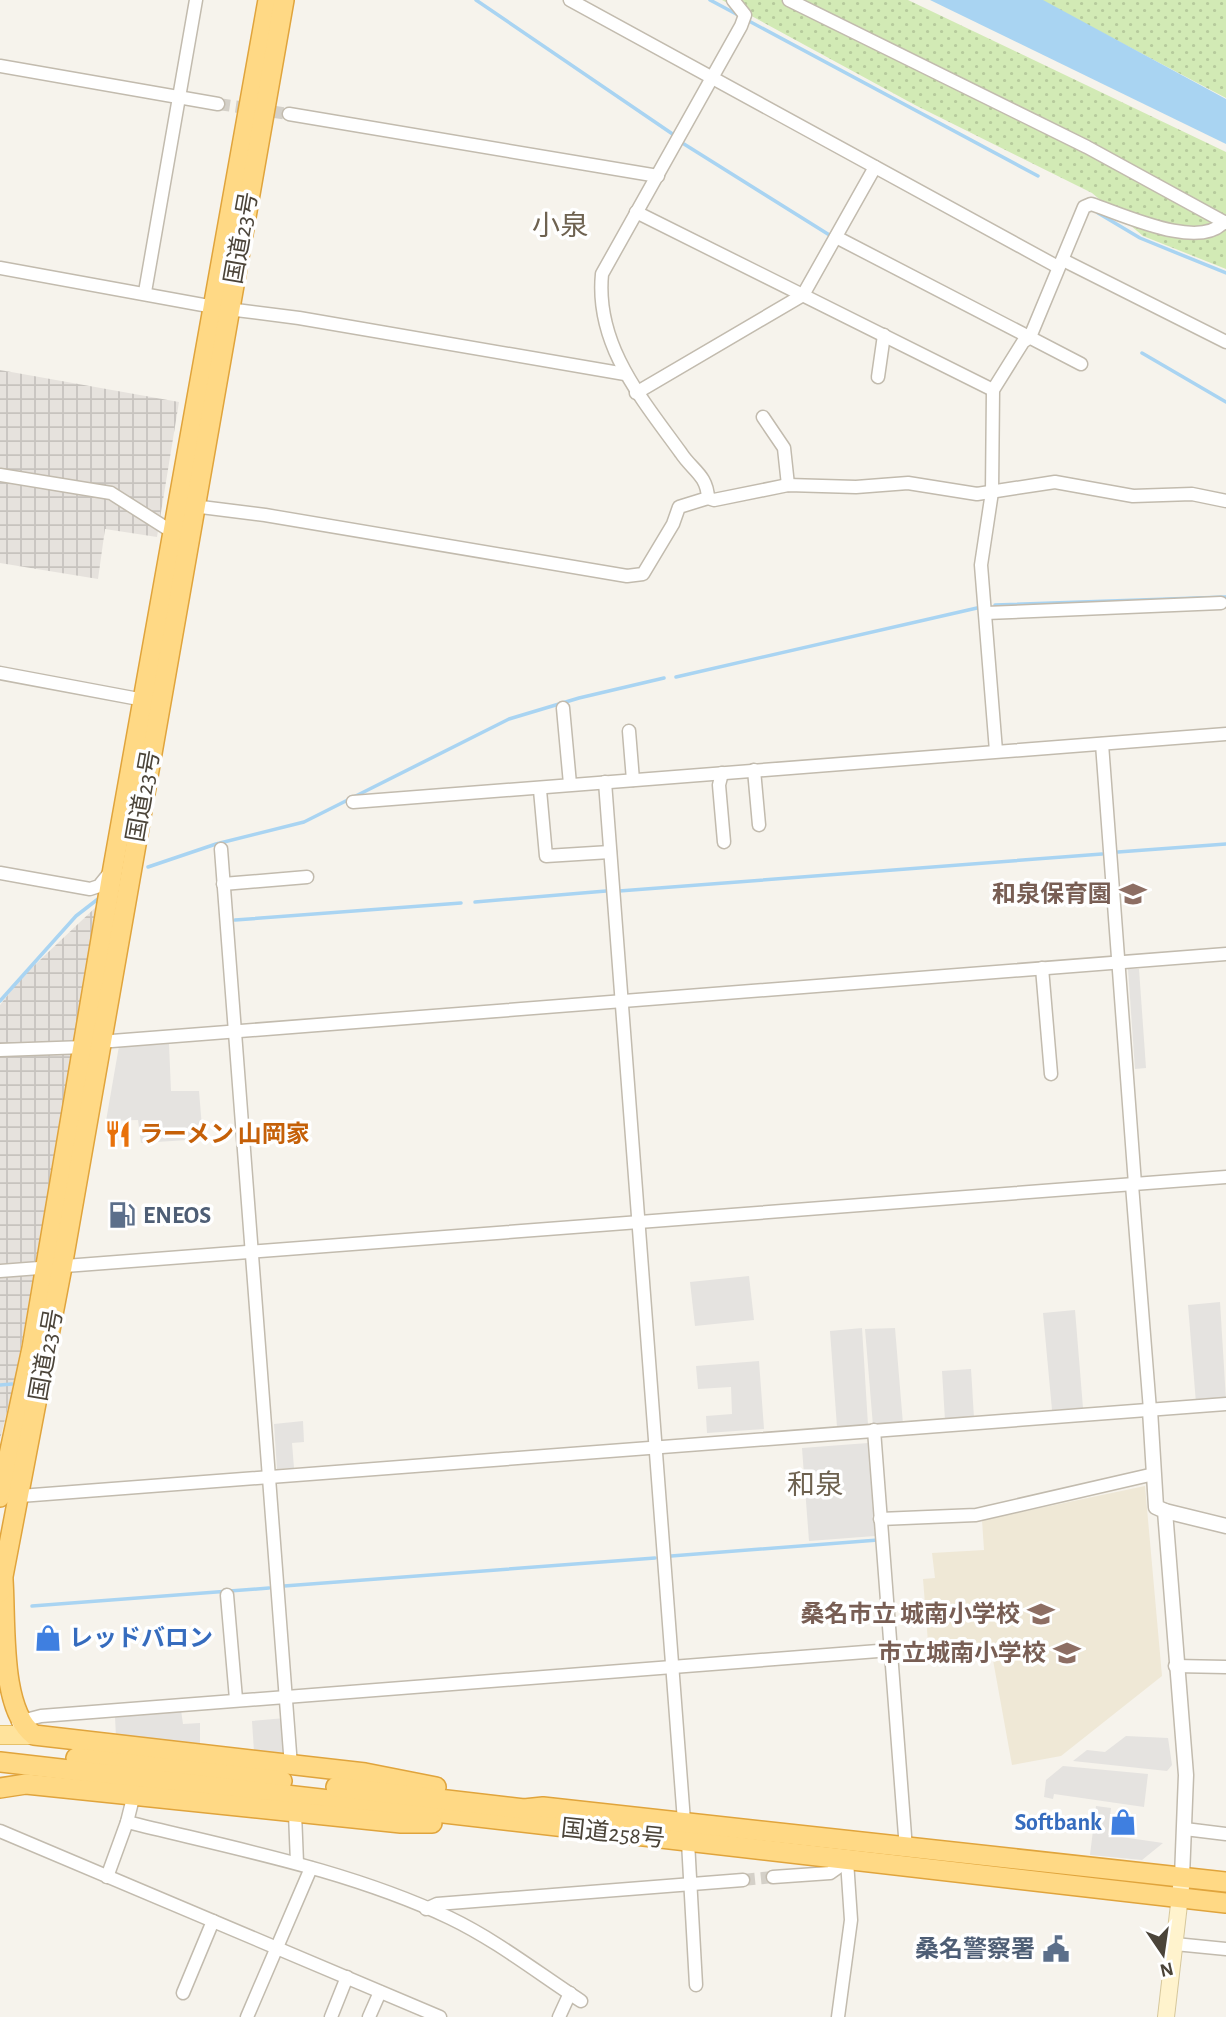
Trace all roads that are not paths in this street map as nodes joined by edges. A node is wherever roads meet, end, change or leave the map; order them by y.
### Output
1 (196, 0) edge
2 (268, 0) edge
3 (284, 0) edge
4 (569, 0) edge
5 (733, 0) edge
6 (789, 0) edge
7 (0, 66) edge
8 (712, 78) junction
9 (180, 97) junction
10 (218, 104) tunnel mouth
11 (289, 114) tunnel mouth
12 (875, 167) junction
13 (657, 177) junction
14 (636, 212) junction
15 (1225, 223) edge
16 (836, 237) junction
17 (1060, 263) junction
18 (0, 268) edge
19 (145, 292) junction
20 (803, 295) junction
21 (221, 308) junction
22 (884, 335) junction
23 (1030, 337) junction
24 (1226, 342) edge
25 (1081, 364) dead end
26 (625, 374) junction
27 (878, 377) dead end
28 (993, 390) junction
29 (636, 393) junction
30 (763, 417) dead end
31 (0, 475) edge
32 (788, 485) junction
33 (992, 492) junction
34 (708, 498) junction
35 (1226, 501) edge
36 (193, 506) junction
37 (174, 533) junction
38 (1221, 603) dead end
39 (986, 612) junction
40 (0, 673) edge
41 (145, 700) junction
42 (564, 708) dead end
43 (629, 731) dead end
44 (1226, 734) edge
45 (1102, 744) junction
46 (996, 751) junction
47 (754, 770) junction
48 (722, 773) junction
49 (633, 780) junction
50 (605, 782) junction
51 (570, 784) junction
52 (540, 790) junction
53 (354, 802) dead end
54 (759, 825) dead end
55 (724, 842) dead end
56 (220, 849) dead end
57 (610, 852) junction
58 (113, 868) junction
59 (0, 873) edge
60 (307, 877) dead end
61 (223, 884) junction
62 (1226, 954) edge
63 (1118, 962) junction
64 (1042, 968) junction
65 (622, 1001) junction
66 (234, 1031) junction
67 (92, 1045) junction
68 (0, 1050) edge
69 (1051, 1074) dead end
70 (1226, 1177) edge
71 (1134, 1184) junction
72 (638, 1223) junction
73 (251, 1252) junction
74 (54, 1267) junction
75 (0, 1271) edge
76 (1226, 1404) edge
77 (1150, 1409) junction
78 (874, 1430) junction
79 (655, 1447) junction
80 (1154, 1474) junction
81 (268, 1477) junction
82 (1, 1485) edge
83 (20, 1496) junction
84 (1165, 1511) junction
85 (880, 1519) junction
86 (1226, 1526) edge
87 (2, 1576) edge
88 (228, 1595) dead end
89 (891, 1650) junction
90 (671, 1666) junction
91 (1175, 1666) junction
92 (1226, 1667) edge
93 (286, 1695) junction
94 (236, 1699) junction
95 (18, 1722) junction
96 (34, 1735) junction
97 (0, 1750) edge
98 (291, 1766) junction
99 (0, 1788) edge
100 (135, 1793) junction
101 (543, 1807) junction
102 (295, 1813) junction
103 (493, 1821) junction
104 (684, 1821) junction
105 (127, 1822) junction
106 (1185, 1829) junction
107 (0, 1831) edge
108 (1226, 1834) edge
109 (688, 1842) junction
110 (906, 1849) junction
111 (847, 1861) junction
112 (297, 1863) junction
113 (311, 1868) junction
114 (107, 1877) junction
115 (773, 1877) tunnel mouth
116 (1182, 1877) junction
117 (743, 1880) tunnel mouth
118 (1226, 1882) edge
119 (689, 1884) junction
120 (1180, 1900) junction
121 (1226, 1903) edge
122 (426, 1909) junction
123 (213, 1921) junction
124 (1175, 1944) junction
125 (277, 1948) junction
126 (1226, 1950) edge
127 (347, 1977) junction
128 (696, 1985) dead end
129 (380, 1992) junction
130 (183, 1993) dead end
131 (410, 2011) edge
132 (247, 2017) edge
133 (331, 2017) edge
134 (369, 2017) edge
135 (440, 2017) edge
136 (559, 2017) edge
137 (838, 2017) edge
138 (1166, 2017) edge

1 - 9 street
2 - 21 highway, 国道23号
3 - 21 highway, 国道23号
4 - 8 street
5 - 8 street
6 - 15 street
7 - 9 street
8 - 12 street
8 - 13 street
9 - 10 street
9 - 19 street
11 - 13 street
12 - 16 street
12 - 17 street
13 - 14 street
14 - 20 street
14 - 26 street
15 - 17 street
16 - 20 street
16 - 23 street
17 - 23 street
17 - 24 street
18 - 19 street
19 - 21 street
20 - 22 street
20 - 29 street
21 - 26 street
21 - 36 highway, 国道23号
21 - 37 highway, 国道23号
22 - 27 street
22 - 28 street
23 - 25 street
23 - 28 street
26 - 29 street
28 - 33 street
29 - 34 street
30 - 32 street
31 - 37 street
32 - 33 street
32 - 34 street
33 - 35 street
33 - 39 street
34 - 36 street
36 - 67 highway, 国道23号
37 - 41 highway, 国道23号
38 - 39 street
39 - 46 street
40 - 41 street
41 - 58 highway, 国道23号
42 - 51 street
43 - 49 street
44 - 45 street
45 - 46 street
45 - 63 street
46 - 47 street
47 - 48 street
47 - 54 street
48 - 49 street
48 - 55 street
49 - 50 street
50 - 51 street
50 - 57 street
51 - 52 street
52 - 53 street
52 - 57 street
56 - 61 street
57 - 65 street
58 - 59 street
58 - 67 highway, 国道23号
60 - 61 street
61 - 66 street
62 - 63 street
63 - 64 street
63 - 71 street
64 - 65 street
64 - 69 street
65 - 66 street
65 - 72 street
66 - 67 street
66 - 73 street
67 - 68 street
67 - 74 highway, 国道23号
70 - 71 street
71 - 72 street
71 - 77 street
72 - 73 street
72 - 79 street
73 - 74 street
73 - 81 street
74 - 75 street
74 - 82 highway, 国道23号
74 - 83 highway, 国道23号
76 - 77 street
77 - 78 street
77 - 80 street
78 - 79 street
78 - 85 street
79 - 81 street
79 - 90 street
80 - 84 street
80 - 85 street
81 - 83 street
81 - 93 street
83 - 87 highway, 国道23号
84 - 86 street
84 - 91 street
85 - 89 street
87 - 95 highway, 国道23号
88 - 94 street
89 - 90 street
89 - 110 street
90 - 93 street
90 - 104 street
91 - 92 street
91 - 106 street
93 - 94 street
93 - 98 street
94 - 95 street
95 - 96 highway
96 - 97 main road
96 - 98 highway
97 - 101 highway, 国道258号
97 - 103 highway, 国道258号
98 - 101 highway
99 - 100 highway
100 - 102 highway
100 - 105 street
101 - 104 highway, 国道258号
102 - 103 highway
102 - 112 street
103 - 109 highway, 国道258号
104 - 110 highway, 国道258号
105 - 112 street
105 - 114 street
106 - 108 street
106 - 116 street
107 - 114 street
109 - 111 highway, 国道258号
109 - 119 street
110 - 116 highway, 国道258号
111 - 115 street
111 - 120 highway, 国道258号
111 - 137 street
112 - 113 street
113 - 122 street
113 - 125 street
114 - 123 street
116 - 118 highway, 国道258号
116 - 120 main road
117 - 119 street
119 - 122 street
119 - 128 street
120 - 121 highway, 国道258号
120 - 124 main road
122 - 136 street
123 - 125 street
123 - 130 street
124 - 126 street
124 - 138 main road
125 - 127 street
125 - 132 street
127 - 129 street
127 - 133 street
129 - 131 street
129 - 134 street
131 - 135 street

